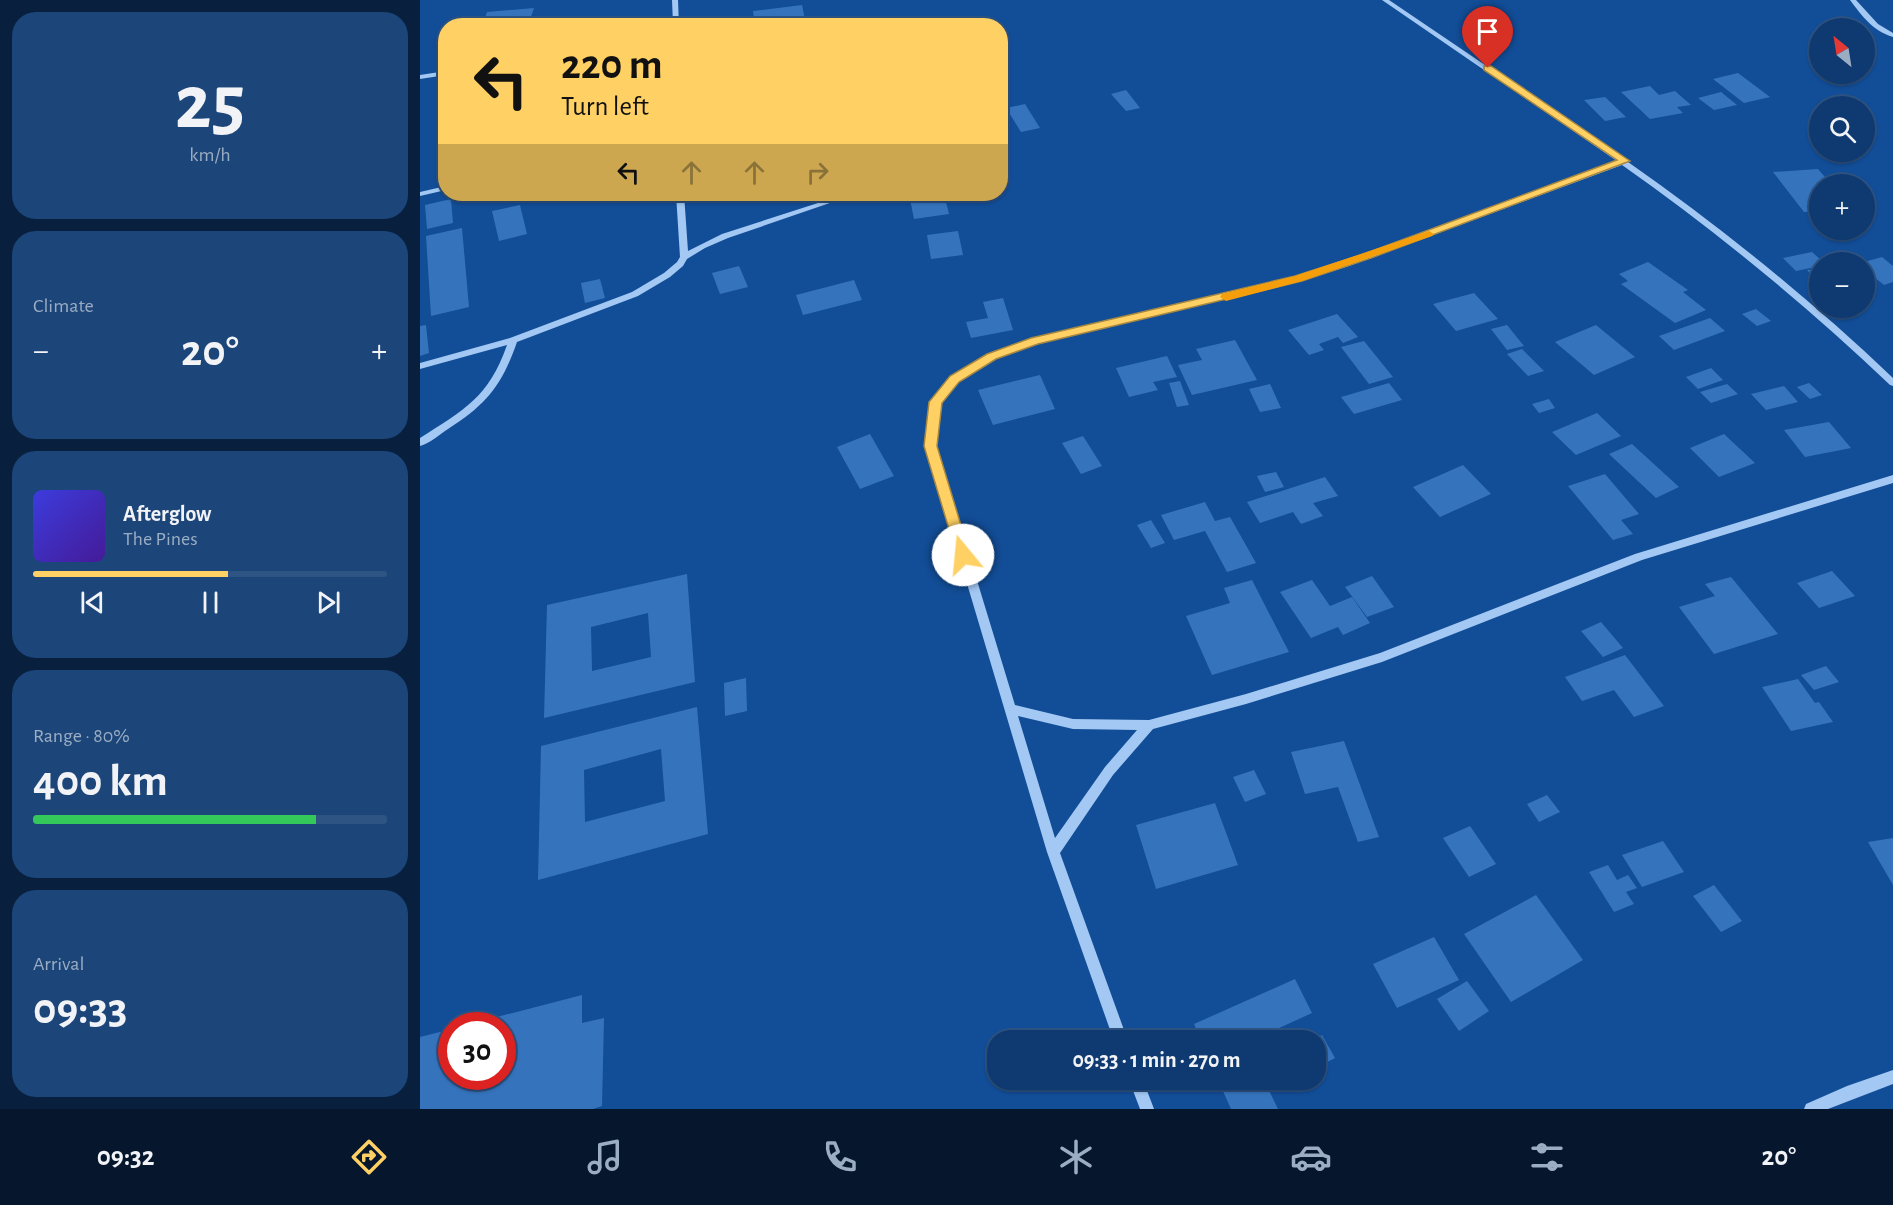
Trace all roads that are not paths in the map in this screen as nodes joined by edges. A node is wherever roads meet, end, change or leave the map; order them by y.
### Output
1 (675, 0) edge
2 (1385, 0) edge
3 (1852, 0) edge
4 (676, 18) edge
5 (1893, 34) edge
6 (438, 74) edge
7 (420, 77) edge
8 (1625, 161) junction
9 (438, 190) edge
10 (420, 194) edge
11 (680, 201) edge
12 (831, 201) edge
13 (684, 257) junction
14 (513, 340) junction
15 (420, 366) edge
16 (1893, 383) edge
17 (420, 443) edge
18 (1893, 479) edge
19 (1009, 709) junction
20 (1149, 725) junction
21 (1053, 852) junction
22 (1118, 1030) edge
23 (1893, 1077) edge
24 (1140, 1090) edge
25 (1147, 1109) edge
26 (1810, 1109) edge

1 - 4 street
2 - 8 street
3 - 5 street
6 - 7 street
8 - 16 street
8 - 19 street
9 - 10 street
11 - 13 street
12 - 13 street
13 - 14 street
14 - 15 street
14 - 17 street
18 - 20 street
19 - 20 street
19 - 21 street
20 - 21 street
21 - 22 street
23 - 26 street
24 - 25 street

